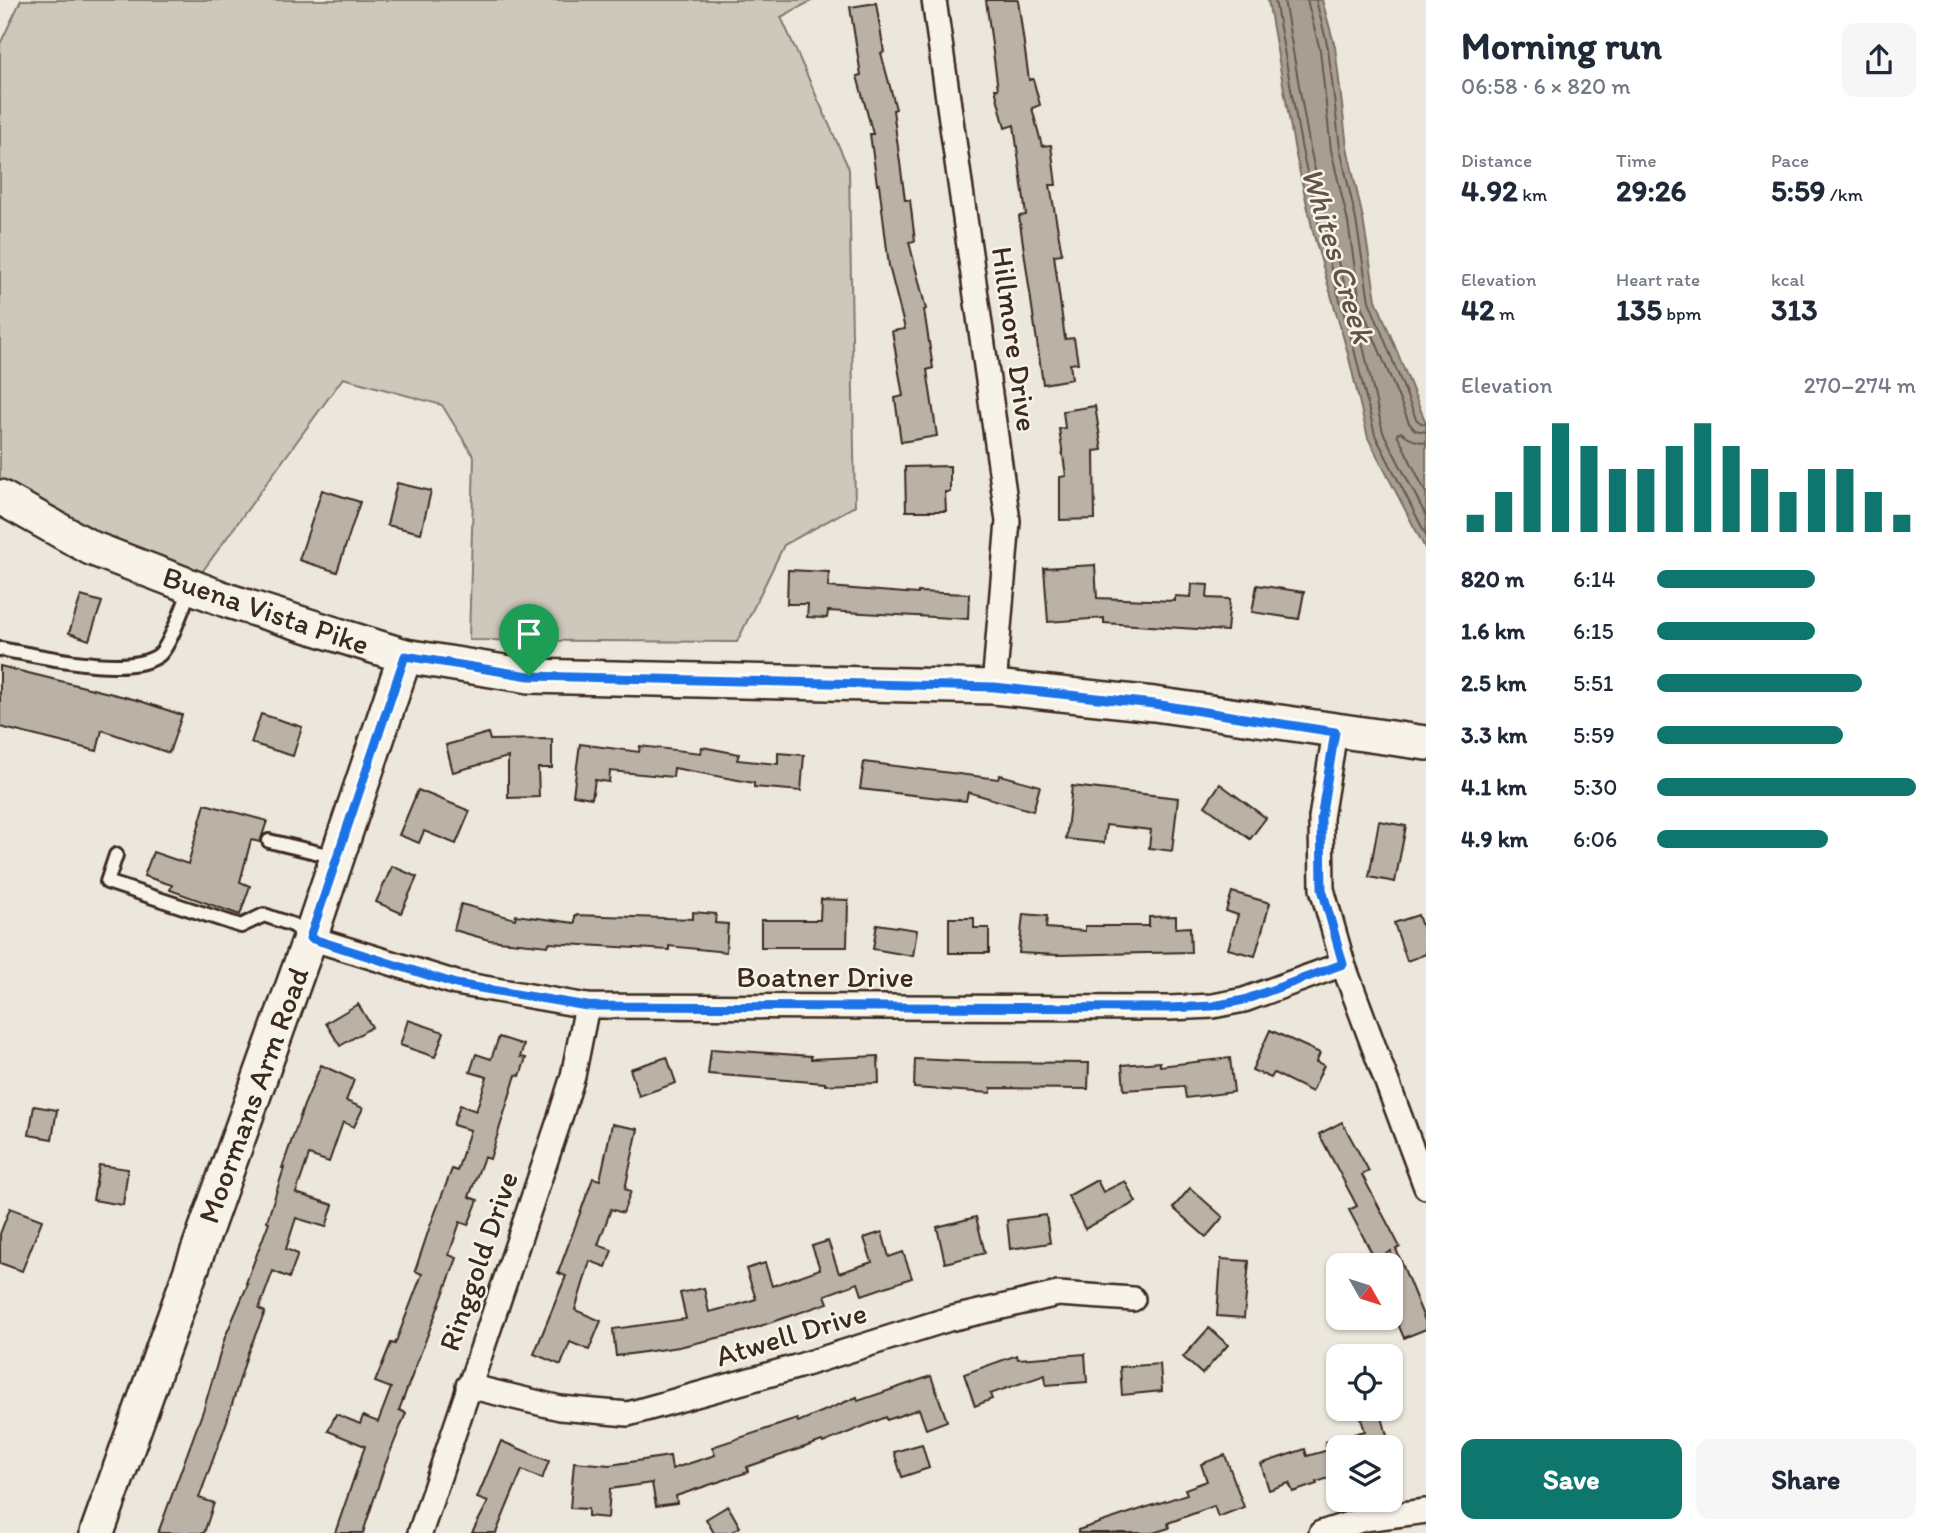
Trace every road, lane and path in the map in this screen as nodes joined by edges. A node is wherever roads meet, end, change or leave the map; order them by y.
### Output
1 (934, 0) edge
2 (0, 496) edge
3 (191, 587) junction
4 (0, 649) edge
5 (405, 656) junction
6 (994, 687) junction
7 (1335, 732) junction
8 (1426, 743) edge
9 (269, 841) dead end
10 (116, 855) dead end
11 (337, 857) junction
12 (310, 938) junction
13 (1343, 964) junction
14 (587, 1006) junction
15 (1426, 1187) edge
16 (1133, 1299) dead end
17 (468, 1386) junction
18 (1426, 1511) edge
19 (97, 1533) edge
20 (420, 1533) edge
21 (1321, 1533) edge

1 - 6 street, Hillmore Drive
2 - 3 main road, Buena Vista Pike
3 - 4 lane
3 - 5 main road, Buena Vista Pike
5 - 6 main road, Buena Vista Pike
5 - 11 main road, Moormans Arm Road
6 - 7 main road, Buena Vista Pike
7 - 8 main road, Buena Vista Pike
7 - 13 street
9 - 11 lane
10 - 12 lane
11 - 12 main road, Moormans Arm Road
12 - 14 street, Boatner Drive
12 - 19 main road, Moormans Arm Road
13 - 14 street, Boatner Drive
13 - 15 street
14 - 17 street, Ringgold Drive
16 - 17 street, Atwell Drive
17 - 20 street, Ringgold Drive
18 - 21 street

